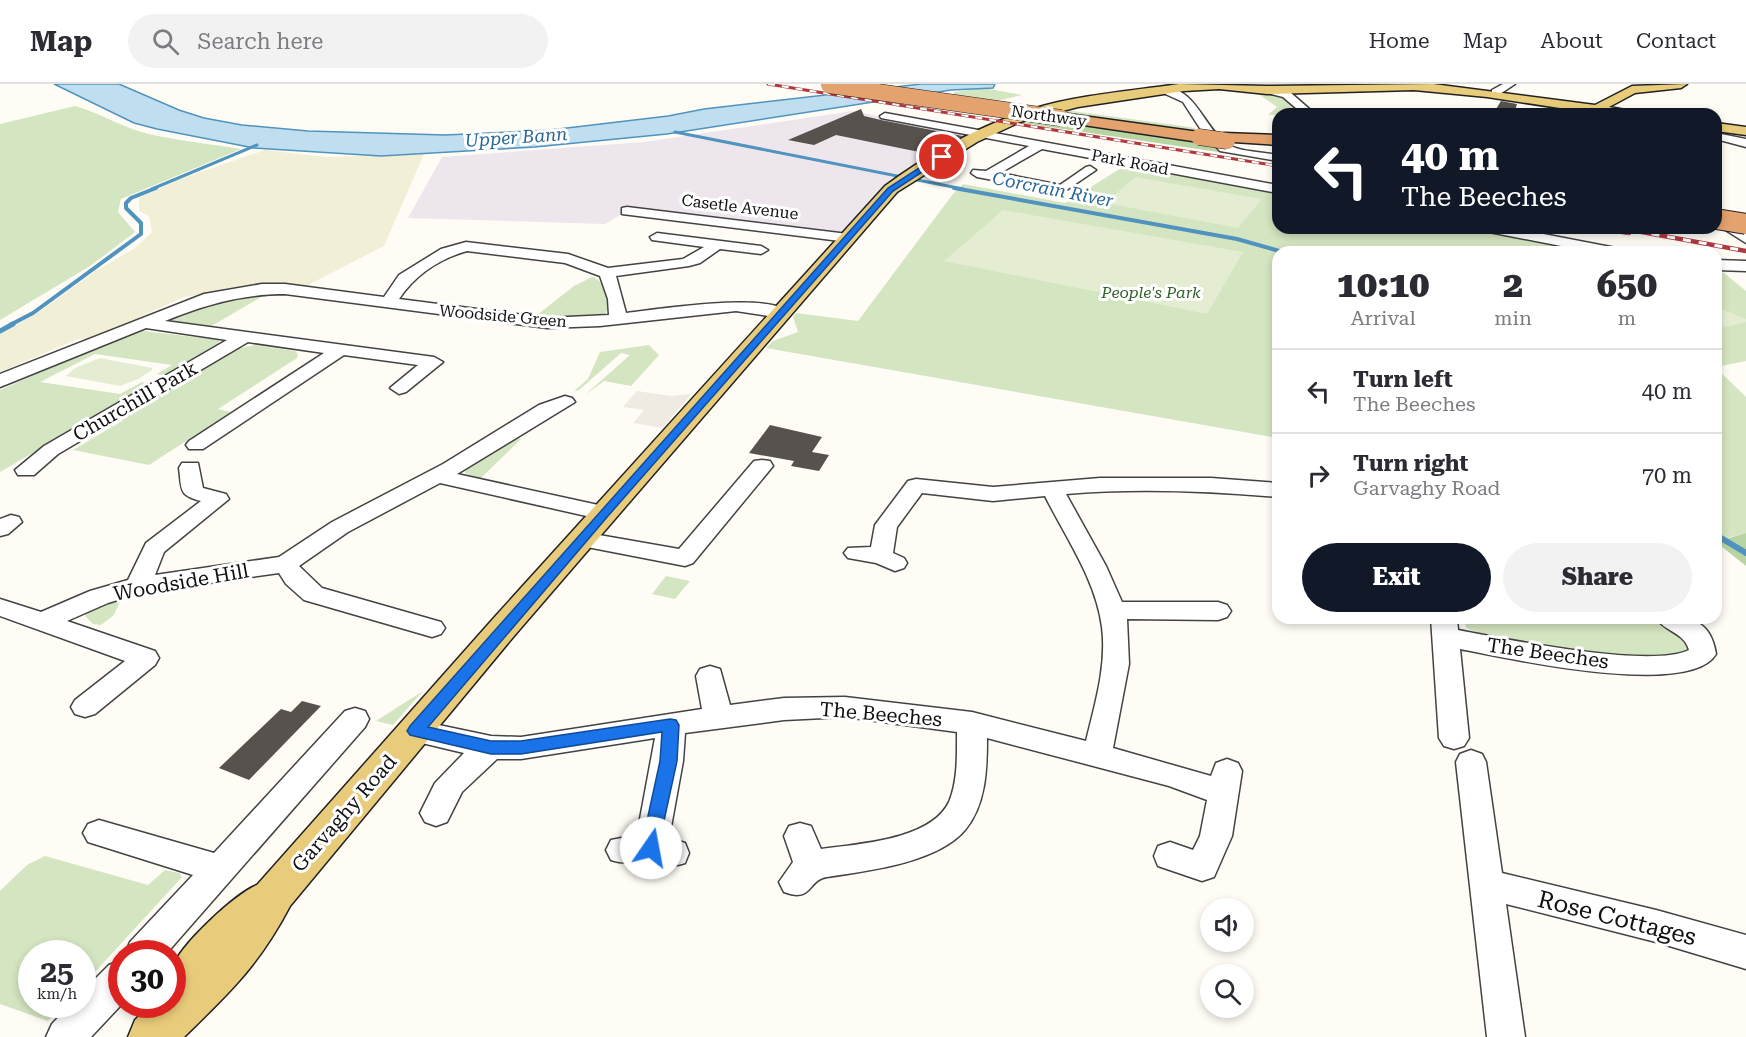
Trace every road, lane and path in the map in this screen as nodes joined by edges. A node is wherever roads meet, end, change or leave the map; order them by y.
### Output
1 (1433, 84) edge
2 (1510, 84) edge
3 (1681, 84) edge
4 (825, 85) edge
5 (1186, 85) edge
6 (1215, 85) edge
7 (1365, 85) edge
8 (1393, 85) edge
9 (1305, 88) junction
10 (1165, 90) junction
11 (1272, 92) junction
12 (1496, 92) junction
13 (1298, 102) junction
14 (1600, 107) junction
15 (1304, 108) edge
16 (1563, 108) edge
17 (1606, 108) edge
18 (885, 116) dead end
19 (1722, 129) edge
20 (982, 134) junction
21 (1722, 136) edge
22 (1214, 138) junction
23 (1743, 138) edge
24 (1272, 140) edge
25 (1040, 145) junction
26 (1272, 150) edge
27 (1272, 151) edge
28 (1090, 170) dead end
29 (1272, 188) edge
30 (627, 211) dead end
31 (1722, 219) edge
32 (1722, 222) edge
33 (1746, 224) edge
34 (1521, 234) edge
35 (657, 237) dead end
36 (848, 238) junction
37 (1746, 238) edge
38 (717, 245) junction
39 (1584, 246) edge
40 (761, 250) dead end
41 (1722, 265) edge
42 (1746, 266) edge
43 (607, 273) junction
44 (204, 299) joint
45 (388, 303) junction
46 (781, 313) junction
47 (618, 319) junction
48 (144, 323) junction
49 (246, 336) junction
50 (341, 349) junction
51 (0, 381) edge
52 (399, 388) dead end
53 (565, 402) dead end
54 (196, 445) dead end
55 (762, 466) dead end
56 (190, 468) dead end
57 (26, 470) dead end
58 (437, 476) junction
59 (1053, 490) junction
60 (1272, 490) edge
61 (604, 513) junction
62 (582, 539) junction
63 (856, 553) dead end
64 (286, 564) junction
65 (138, 585) junction
66 (0, 607) edge
67 (1112, 610) junction
68 (1218, 612) dead end
69 (44, 621) junction
70 (1682, 624) edge
71 (432, 628) dead end
72 (1445, 628) edge
73 (710, 676) dead end
74 (85, 707) dead end
75 (718, 717) junction
76 (355, 719) dead end
77 (972, 723) junction
78 (670, 725) junction
79 (416, 731) junction
80 (491, 747) junction
81 (1098, 755) junction
82 (433, 800) dead end
83 (99, 833) dead end
84 (649, 850) dead end
85 (1170, 856) dead end
86 (802, 861) dead end
87 (221, 869) junction
88 (1488, 883) junction
89 (156, 940) edge
90 (1746, 952) edge
91 (108, 992) edge
92 (161, 1027) edge
93 (65, 1037) edge
94 (1506, 1037) edge

1 - 12 main road
2 - 12 street
3 - 14 main road
4 - 22 highway, Northway, bridge
5 - 6 main road, Garvaghy Road
5 - 10 main road, Garvaghy Road
6 - 11 main road, Garvaghy Road
7 - 8 main road, Garvaghy Road
7 - 9 main road, Garvaghy Road
8 - 16 main road, Garvaghy Road
9 - 11 main road, Garvaghy Road
9 - 13 street
10 - 20 main road, Garvaghy Road
10 - 27 street
11 - 13 street
12 - 14 main road
13 - 15 street
14 - 17 main road
18 - 20 street, Park Road
19 - 23 main road
20 - 25 street, Park Road
20 - 36 main road, Garvaghy Road
21 - 23 street
22 - 24 highway
22 - 26 highway, Northway
25 - 28 street
25 - 29 street, Park Road
30 - 36 street, Casetle Avenue
31 - 33 highway, bridge
32 - 37 street
34 - 39 street
35 - 38 street
36 - 46 main road, Garvaghy Road
38 - 40 street
38 - 43 street
41 - 42 street
43 - 45 street
43 - 47 street
44 - 45 street, Woodside Green
44 - 48 street, Churchill Park
45 - 47 street, Woodside Green
46 - 47 street, Woodside Green
46 - 61 main road, Garvaghy Road
48 - 49 street, Churchill Park
48 - 51 street, Churchill Park
49 - 50 street, Churchill Park
49 - 57 street, Churchill Park
50 - 52 street, Churchill Park
50 - 54 street
53 - 58 street
55 - 62 street
56 - 65 street
58 - 61 street
58 - 64 street
59 - 60 street
59 - 63 street
59 - 67 street
61 - 62 main road, Garvaghy Road
62 - 79 main road, Garvaghy Road
64 - 65 street, Woodside Hill
64 - 71 street
65 - 69 street, Woodside Hill
66 - 69 street
67 - 68 street
67 - 81 street
69 - 74 street
70 - 72 street, The Beeches
72 - 88 street, The Beeches
73 - 75 street
75 - 77 street, The Beeches
75 - 78 street, The Beeches
76 - 87 street
77 - 81 street, The Beeches
77 - 86 street
78 - 80 street, The Beeches
78 - 84 street
79 - 80 street, The Beeches
79 - 92 main road, Garvaghy Road
80 - 82 street
81 - 85 street, The Beeches
83 - 87 street
87 - 89 street
88 - 90 street, Rose Cottages
88 - 94 street
91 - 93 street

